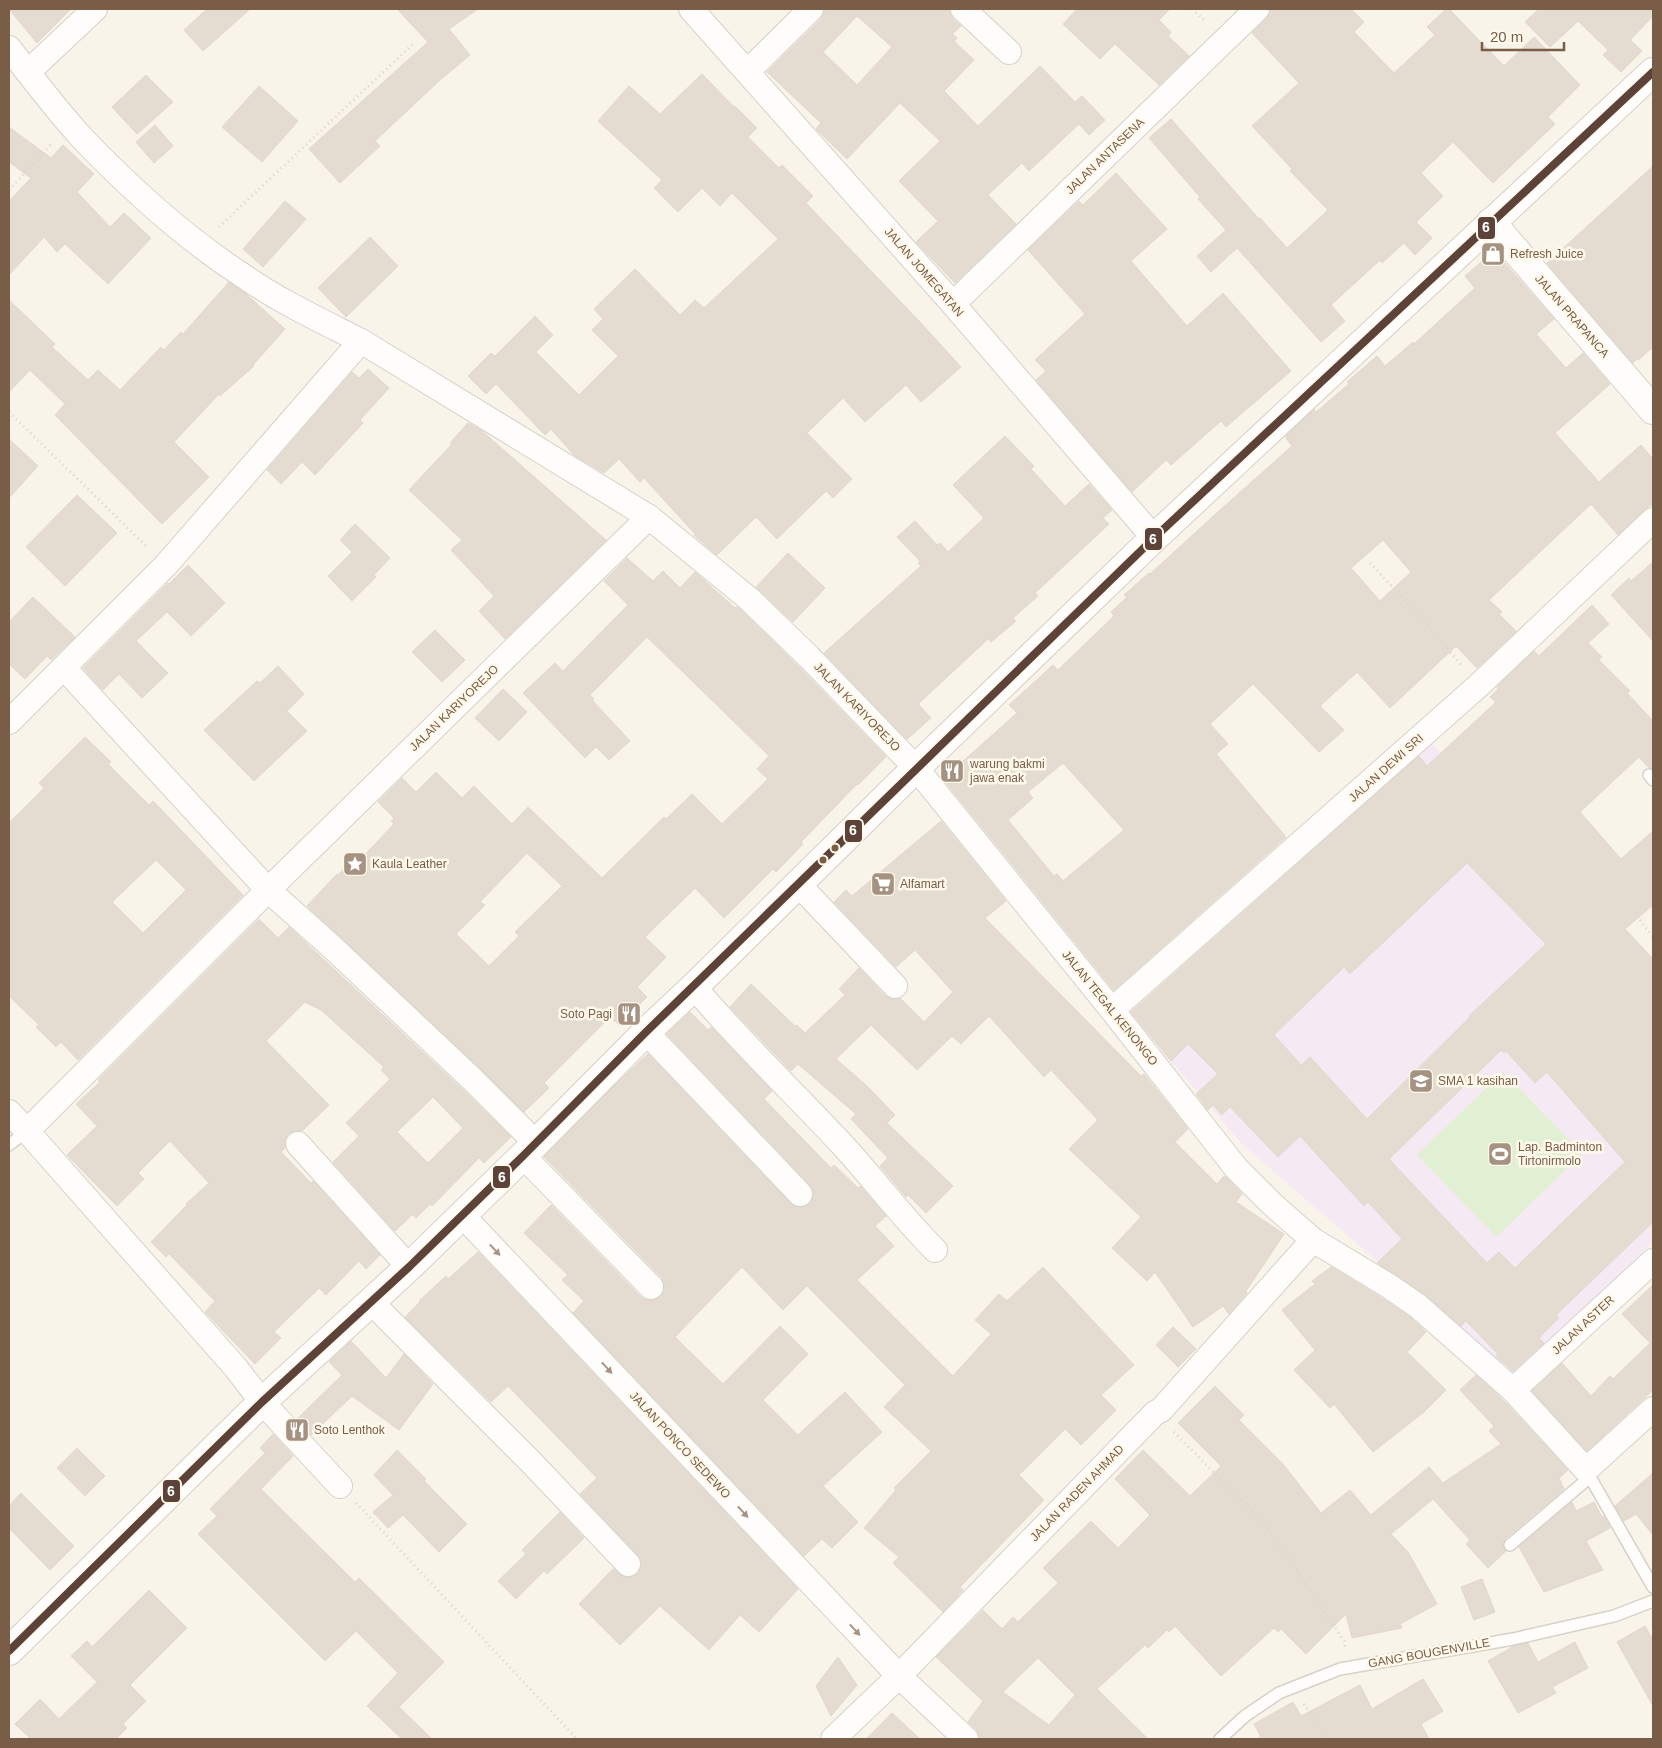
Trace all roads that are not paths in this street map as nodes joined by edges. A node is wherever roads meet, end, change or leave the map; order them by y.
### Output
1 (95, 9) edge
2 (691, 9) edge
3 (811, 9) edge
4 (964, 9) edge
5 (1257, 9) edge
6 (9, 48) edge
7 (1009, 52) dead end
8 (748, 71) junction
9 (28, 72) junction
10 (1653, 72) edge
11 (1492, 222) junction
12 (953, 304) junction
13 (361, 341) junction
14 (1653, 410) edge
15 (650, 517) junction
16 (1653, 520) edge
17 (1154, 538) junction
18 (64, 668) junction
19 (9, 722) edge
20 (916, 768) junction
21 (798, 884) junction
22 (268, 890) junction
23 (895, 986) dead end
24 (694, 987) junction
25 (1112, 1010) junction
26 (646, 1032) junction
27 (9, 1112) edge
28 (27, 1130) junction
29 (298, 1144) dead end
30 (9, 1145) edge
31 (530, 1149) junction
32 (800, 1194) dead end
33 (462, 1215) junction
34 (1313, 1240) junction
35 (935, 1250) dead end
36 (1653, 1261) edge
37 (409, 1267) junction
38 (651, 1287) dead end
39 (370, 1302) junction
40 (1513, 1390) junction
41 (262, 1402) junction
42 (1653, 1409) edge
43 (1588, 1473) junction
44 (340, 1486) road end
45 (1510, 1545) dead end
46 (628, 1564) dead end
47 (1653, 1587) edge
48 (1653, 1601) edge
49 (9, 1651) edge
50 (899, 1676) junction
51 (833, 1739) edge
52 (966, 1739) edge
53 (1220, 1739) edge

1 - 9 street
2 - 8 street, JALAN JOMEGATAN
3 - 8 street
4 - 7 street
5 - 12 street, JALAN ANTASENA
6 - 9 street
8 - 12 street, JALAN JOMEGATAN
9 - 13 street
10 - 11 street
11 - 14 street, JALAN PRAPANCA
11 - 17 street
12 - 17 street, JALAN JOMEGATAN
13 - 15 street
13 - 18 street
15 - 20 street, JALAN KARIYOREJO
15 - 22 street, JALAN KARIYOREJO
16 - 25 street, JALAN DEWI SRI
17 - 20 street
18 - 19 street
18 - 22 street
20 - 21 street
20 - 25 street, JALAN TEGAL KENONGO
21 - 23 street
21 - 24 street
22 - 28 street, JALAN KARIYOREJO
22 - 31 street
24 - 26 street
24 - 35 street
25 - 34 street, JALAN TEGAL KENONGO
26 - 31 street
26 - 32 street
27 - 28 street
28 - 30 lane
28 - 41 street
29 - 37 street
31 - 33 street
31 - 38 street
33 - 37 street
33 -> 50 street, JALAN PONCO SEDEWO
34 - 40 street, JALAN TEGAL KENONGO
34 - 50 street, JALAN RADEN AHMAD
36 - 40 street, JALAN ASTER
37 - 39 street
39 - 41 street
39 - 46 street
40 - 43 street, JALAN TEGAL KENONGO
41 - 44 street
41 - 49 street
42 - 43 street
43 - 45 lane
43 - 47 lane
48 - 53 lane, GANG BOUGENVILLE
50 - 51 street, JALAN RADEN AHMAD
50 - 52 street, JALAN PONCO SEDEWO

